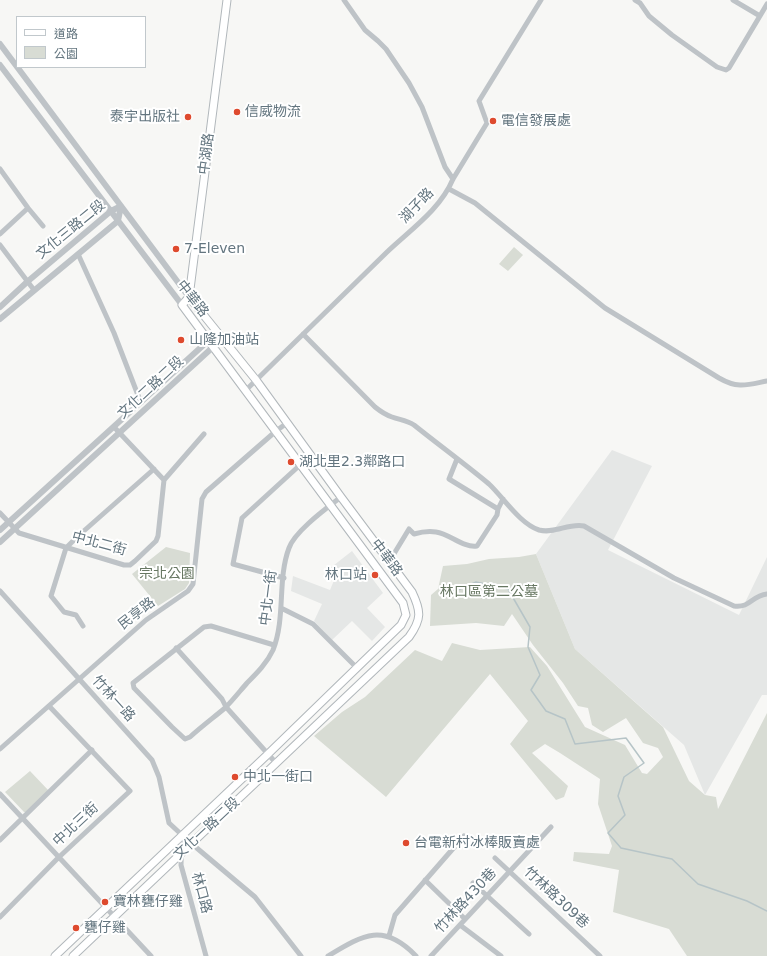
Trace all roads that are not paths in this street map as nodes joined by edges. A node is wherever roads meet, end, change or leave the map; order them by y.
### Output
1 (227, 0) edge
2 (344, 0) edge
3 (541, 0) edge
4 (635, 0) edge
5 (733, 0) edge
6 (767, 4) edge
7 (760, 16) junction
8 (0, 44) edge
9 (0, 65) edge
10 (16, 65) edge
11 (18, 68) edge
12 (0, 169) edge
13 (453, 179) junction
14 (449, 189) junction
15 (121, 206) junction
16 (28, 208) junction
17 (111, 211) junction
18 (118, 221) junction
19 (43, 226) dead end
20 (0, 234) edge
21 (0, 245) edge
22 (78, 254) junction
23 (27, 282) junction
24 (34, 290) junction
25 (189, 297) junction
26 (182, 305) junction
27 (0, 307) edge
28 (0, 319) edge
29 (220, 334) junction
30 (303, 334) junction
31 (209, 340) junction
32 (213, 347) junction
33 (256, 380) junction
34 (767, 381) edge
35 (245, 391) junction
36 (141, 403) junction
37 (287, 423) junction
38 (114, 427) junction
39 (276, 431) junction
40 (120, 433) junction
41 (204, 434) dead end
42 (457, 459) junction
43 (300, 465) junction
44 (154, 469) junction
45 (164, 480) junction
46 (341, 498) junction
47 (504, 499) junction
48 (330, 506) junction
49 (498, 509) junction
50 (0, 513) edge
51 (9, 522) junction
52 (14, 529) junction
53 (0, 530) edge
54 (0, 542) edge
55 (66, 548) junction
56 (389, 562) junction
57 (284, 578) junction
58 (0, 591) edge
59 (412, 592) joint
60 (767, 594) edge
61 (403, 603) joint
62 (281, 608) junction
63 (83, 626) dead end
64 (274, 645) junction
65 (176, 648) junction
66 (357, 668) junction
67 (79, 679) junction
68 (50, 706) junction
69 (226, 707) junction
70 (0, 749) edge
71 (92, 750) junction
72 (267, 755) junction
73 (276, 763) junction
74 (0, 794) edge
75 (22, 818) junction
76 (551, 827) dead end
77 (182, 835) junction
78 (464, 836) dead end
79 (0, 840) edge
80 (192, 844) junction
81 (182, 853) junction
82 (58, 858) junction
83 (495, 858) dead end
84 (510, 871) junction
85 (425, 880) junction
86 (473, 883) dead end
87 (488, 895) junction
88 (105, 907) junction
89 (0, 917) edge
90 (114, 917) junction
91 (465, 919) junction
92 (460, 925) junction
93 (529, 934) dead end
94 (389, 936) junction
95 (54, 956) edge
96 (73, 956) edge
97 (151, 956) edge
98 (206, 956) edge
99 (301, 956) edge
100 (328, 956) edge
101 (416, 956) edge
102 (431, 956) edge
103 (501, 956) edge
104 (600, 956) edge

1 - 25 main road, 中湖路
2 - 13 street
3 - 13 street, 湖子路
4 - 7 street
5 - 7 street
6 - 7 street
8 - 10 street, 中華路
9 - 17 street, 中華路
11 - 15 street, 中華路
12 - 16 street
13 - 14 street, 湖子路
14 - 30 street, 湖子路
14 - 34 street
15 - 17 street, 文化三路二段
15 - 18 street, 文化三路二段
15 - 25 street, 中華路
16 - 19 street
16 - 20 street
17 - 18 street, 中華路
17 - 23 street, 文化三路二段
18 - 22 street, 文化三路二段
18 - 26 street, 中華路
21 - 23 street
22 - 24 street, 文化三路二段
22 - 36 street
23 - 24 street
23 - 27 street, 文化三路二段
24 - 28 street, 文化三路二段
25 - 26 main road
25 - 29 main road, 中華路
26 - 31 main road, 中華路
29 - 31 street, 文化二路二段
29 - 32 street, 文化二路二段
29 - 33 main road, 中華路
30 - 33 street, 湖子路
30 - 42 street
31 - 32 main road, 中華路
31 - 36 street, 文化二路二段
32 - 35 main road, 中華路
32 - 40 street, 文化二路二段
33 - 35 street, 湖子路
33 - 37 main road, 中華路
35 - 39 main road, 中華路
36 - 38 street, 文化二路二段
37 - 39 street, 民享路
37 - 46 main road, 中華路
38 - 40 street
38 - 51 street, 文化二路二段
39 - 43 main road, 中華路
39 - 67 street, 民享路
40 - 44 street
40 - 52 street, 文化二路二段
41 - 45 street
42 - 47 street
42 - 49 street
43 - 48 main road, 中華路
43 - 57 street
44 - 45 street
44 - 55 street
45 - 55 street, 中北二街
46 - 48 street, 中北一街
46 - 56 main road, 中華路
47 - 49 street
47 - 60 street
48 - 57 street, 中北一街
48 - 61 main road, 中華路
49 - 56 street
50 - 51 street
51 - 52 street
51 - 53 street, 文化二路二段
52 - 54 street, 文化二路二段
52 - 55 street, 中北二街
55 - 63 street
56 - 59 main road, 中華路
57 - 62 street, 中北一街
58 - 67 street, 竹林一路
59 - 73 main road, 文化一路二段
61 - 66 main road, 文化一路二段
62 - 64 street, 中北一街
62 - 66 street
64 - 65 street
64 - 69 street, 中北一街
65 - 69 street
65 - 69 street, 中北一街
66 - 72 main road, 文化一路二段
67 - 68 street, 民享路
67 - 77 street, 竹林一路
68 - 70 street, 民享路
68 - 71 street, 中北三街
69 - 72 street
71 - 75 street
71 - 82 street, 中北三街
72 - 73 street
72 - 77 main road, 文化一路二段
73 - 80 main road, 文化一路二段
74 - 75 street
75 - 79 street
75 - 82 street
76 - 84 street, 竹林路430巷
77 - 80 main road
77 - 81 street, 林口路
77 - 88 main road, 文化一路二段
78 - 85 street
80 - 81 main road, 文化一路二段
80 - 99 street
81 - 90 main road, 文化一路二段
81 - 98 street, 林口路
82 - 88 street
82 - 89 street, 中北三街
83 - 84 street, 竹林路309巷
84 - 87 street, 竹林路430巷
84 - 104 street, 竹林路309巷
85 - 91 street
85 - 94 street
86 - 87 street
87 - 91 street, 竹林路430巷
87 - 93 street
88 - 90 street
88 - 95 main road, 文化一路二段
90 - 96 main road, 文化一路二段
90 - 97 street
91 - 92 street, 竹林路430巷
92 - 102 street, 竹林路430巷
92 - 103 street
94 - 100 street
94 - 101 street

